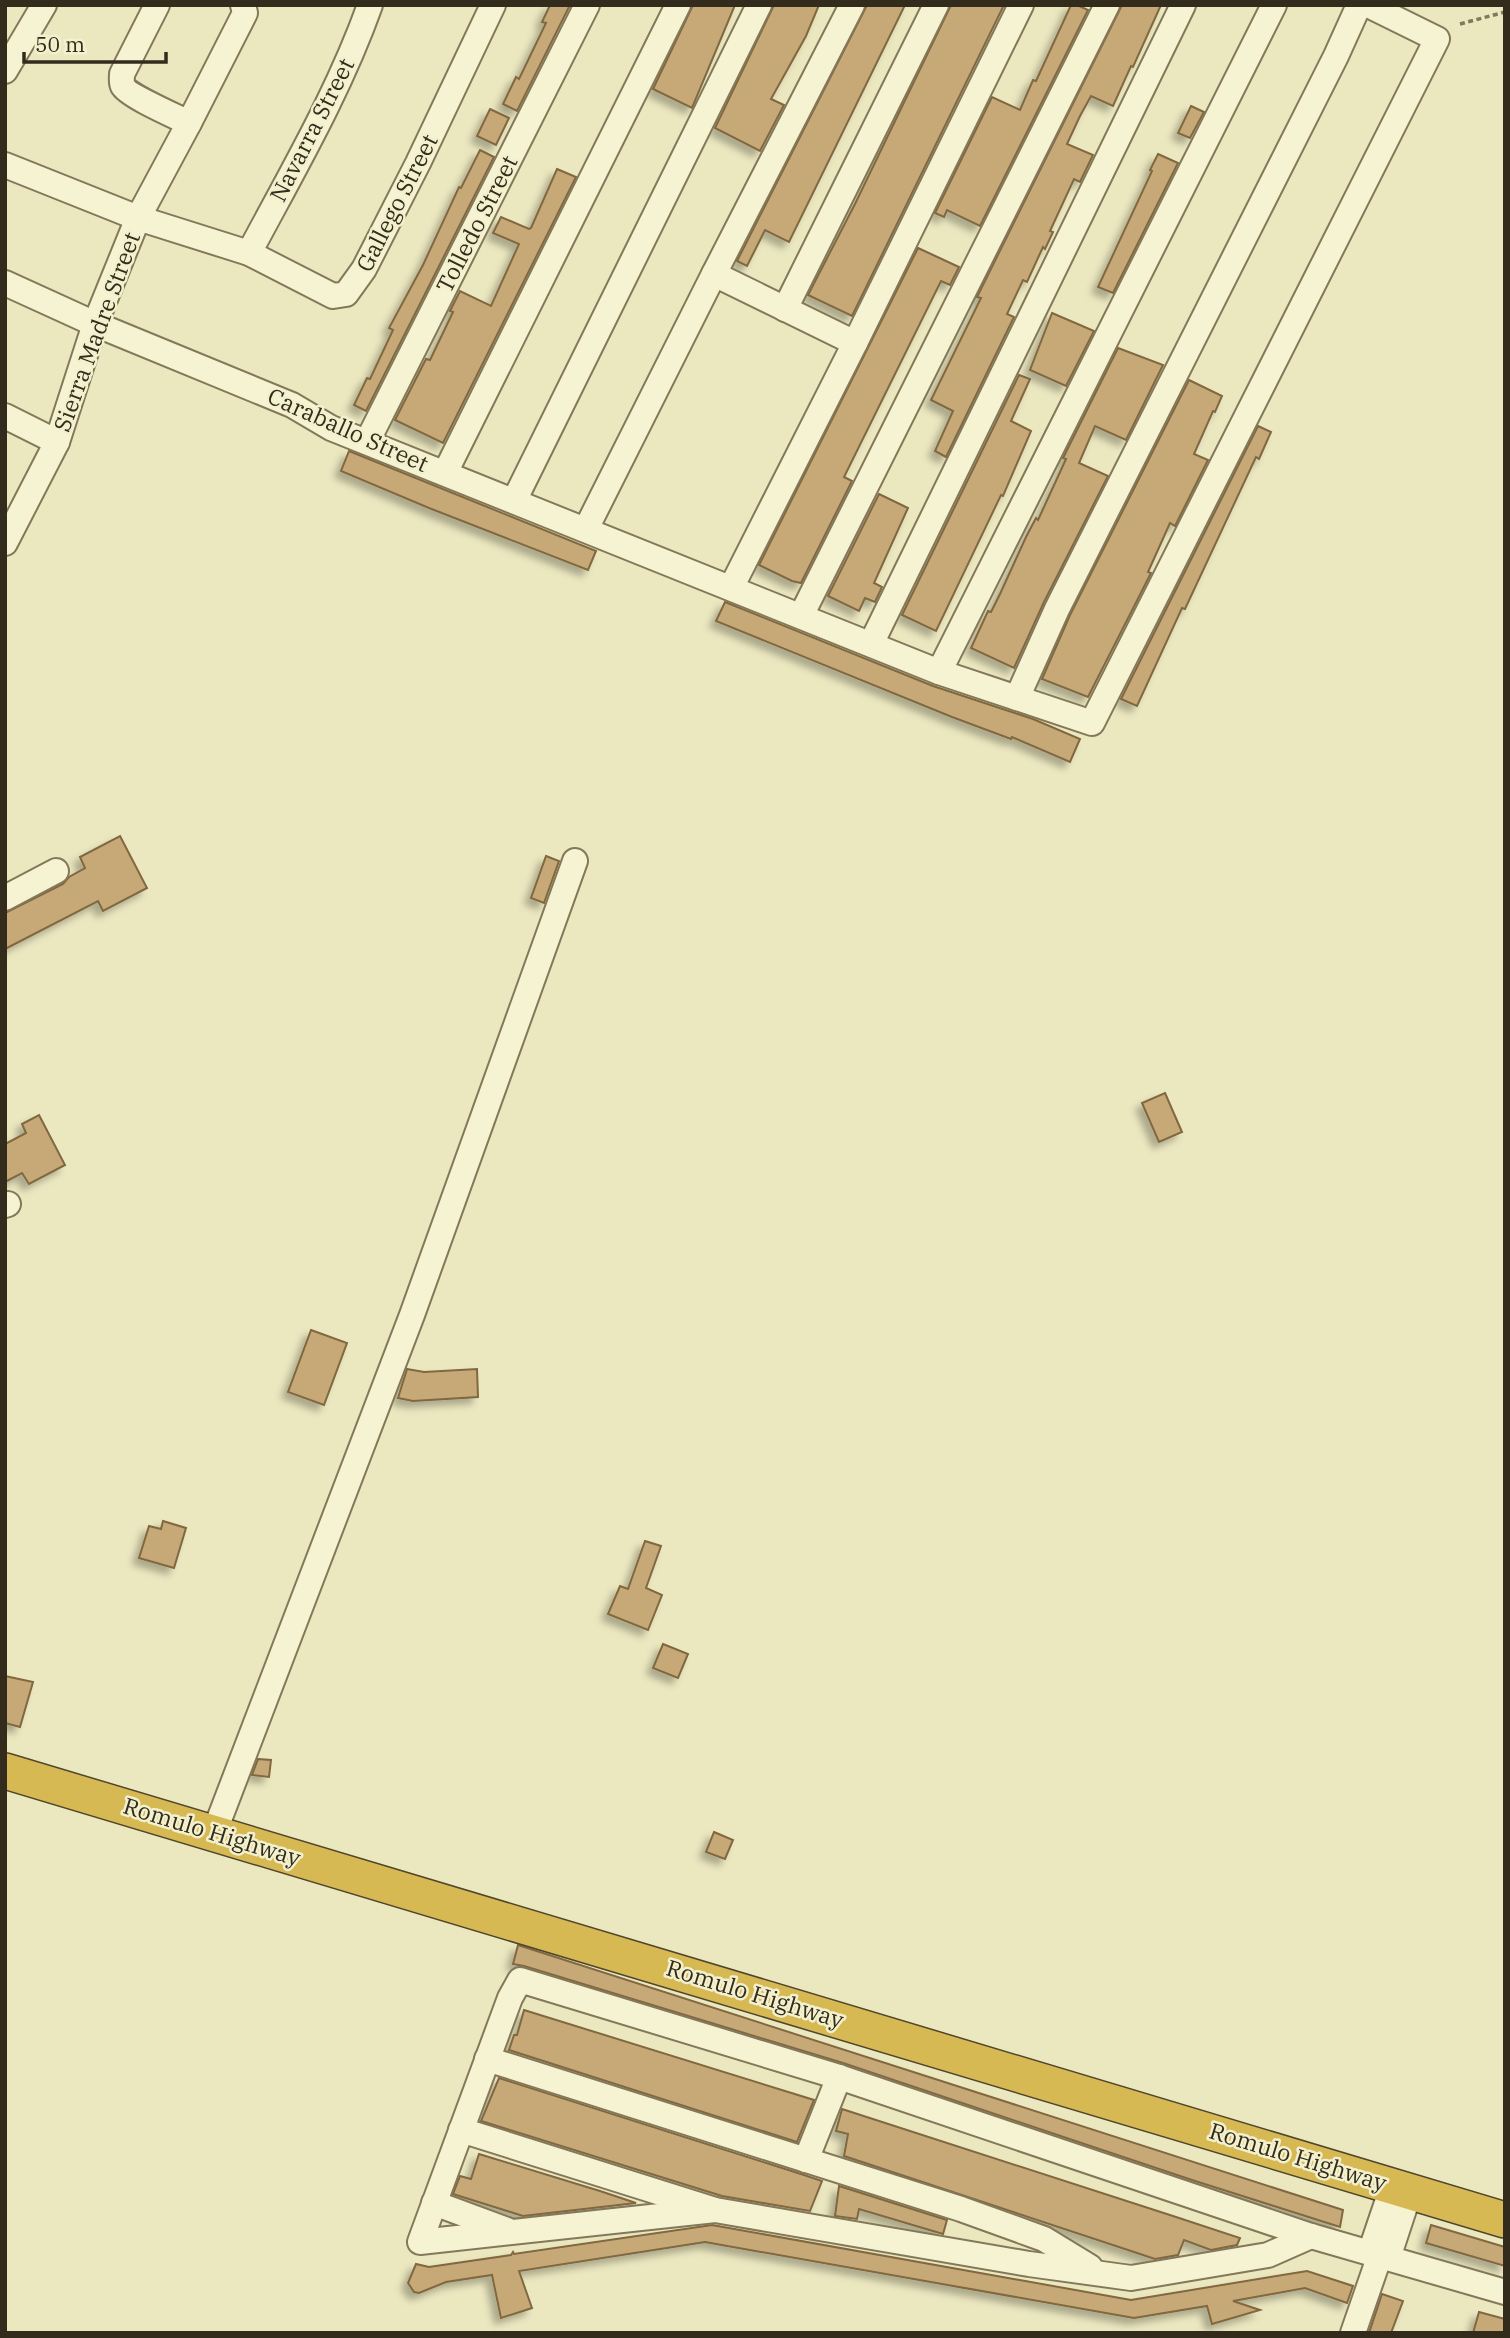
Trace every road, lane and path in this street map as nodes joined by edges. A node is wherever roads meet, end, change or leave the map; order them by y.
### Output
1 (44, 5) edge
2 (157, 5) edge
3 (243, 5) edge
4 (370, 5) edge
5 (587, 5) edge
6 (678, 5) edge
7 (759, 5) edge
8 (852, 5) edge
9 (936, 5) edge
10 (1021, 5) edge
11 (1107, 5) edge
12 (1184, 5) edge
13 (1274, 5) edge
14 (1359, 5) edge
15 (1368, 5) edge
16 (486, 8) edge
17 (1505, 12) edge
18 (1460, 24) dead end
19 (5, 71) edge
20 (189, 123) junction
21 (5, 165) edge
22 (138, 218) junction
23 (248, 253) junction
24 (713, 274) junction
25 (5, 283) edge
26 (785, 309) junction
27 (95, 324) junction
28 (855, 343) junction
29 (5, 416) edge
30 (57, 442) junction
31 (367, 442) junction
32 (445, 473) junction
33 (514, 501) junction
34 (586, 529) junction
35 (6, 541) edge
36 (731, 588) junction
37 (801, 616) junction
38 (871, 644) junction
39 (939, 672) junction
40 (1017, 698) junction
41 (575, 862) dead end
42 (56, 871) dead end
43 (5, 898) edge
44 (6, 1773) edge
45 (214, 1833) junction
46 (487, 2059) junction
47 (839, 2077) junction
48 (461, 2130) junction
49 (806, 2160) junction
50 (1402, 2188) junction
51 (435, 2203) junction
52 (715, 2210) junction
53 (1505, 2220) edge
54 (511, 2231) junction
55 (1311, 2236) junction
56 (1380, 2255) junction
57 (1099, 2272) junction
58 (1505, 2292) edge
59 (1353, 2333) edge

1 - 19 street
2 - 20 street
3 - 20 street, Sierra Madre Street
4 - 23 street, Navarra Street
5 - 31 street, Tolledo Street
6 - 32 street
7 - 33 street
8 - 24 street
9 - 26 street
10 - 28 street
11 - 37 street
12 - 38 street
13 - 39 street
14 - 40 street
15 - 40 street, Caraballo Street
16 - 23 street, Gallego Street
17 - 18 path
20 - 22 street, Sierra Madre Street
21 - 22 street, Gallego Street
22 - 23 street, Gallego Street
22 - 27 street, Sierra Madre Street
24 - 26 street
24 - 34 street
25 - 27 street, Caraballo Street
26 - 28 street
27 - 30 street, Sierra Madre Street
27 - 31 street, Caraballo Street
28 - 36 street
29 - 30 street
30 - 35 street, Sierra Madre Street
31 - 32 street, Caraballo Street
32 - 33 street, Caraballo Street
33 - 34 street, Caraballo Street
34 - 36 street, Caraballo Street
36 - 37 street, Caraballo Street
37 - 38 street, Caraballo Street
38 - 39 street, Caraballo Street
39 - 40 street, Caraballo Street
41 - 45 street
42 - 43 street
44 - 45 highway, Romulo Highway
45 - 50 highway, Romulo Highway
46 - 47 street
46 - 48 street
46 - 49 street
47 - 49 street
47 - 55 street
48 - 51 street
48 - 52 street
49 - 57 street
50 - 53 highway, Romulo Highway
50 - 56 street
51 - 54 street
51 - 54 street
52 - 54 street
52 - 57 street
55 - 56 street
55 - 57 street
56 - 58 street
56 - 59 street

